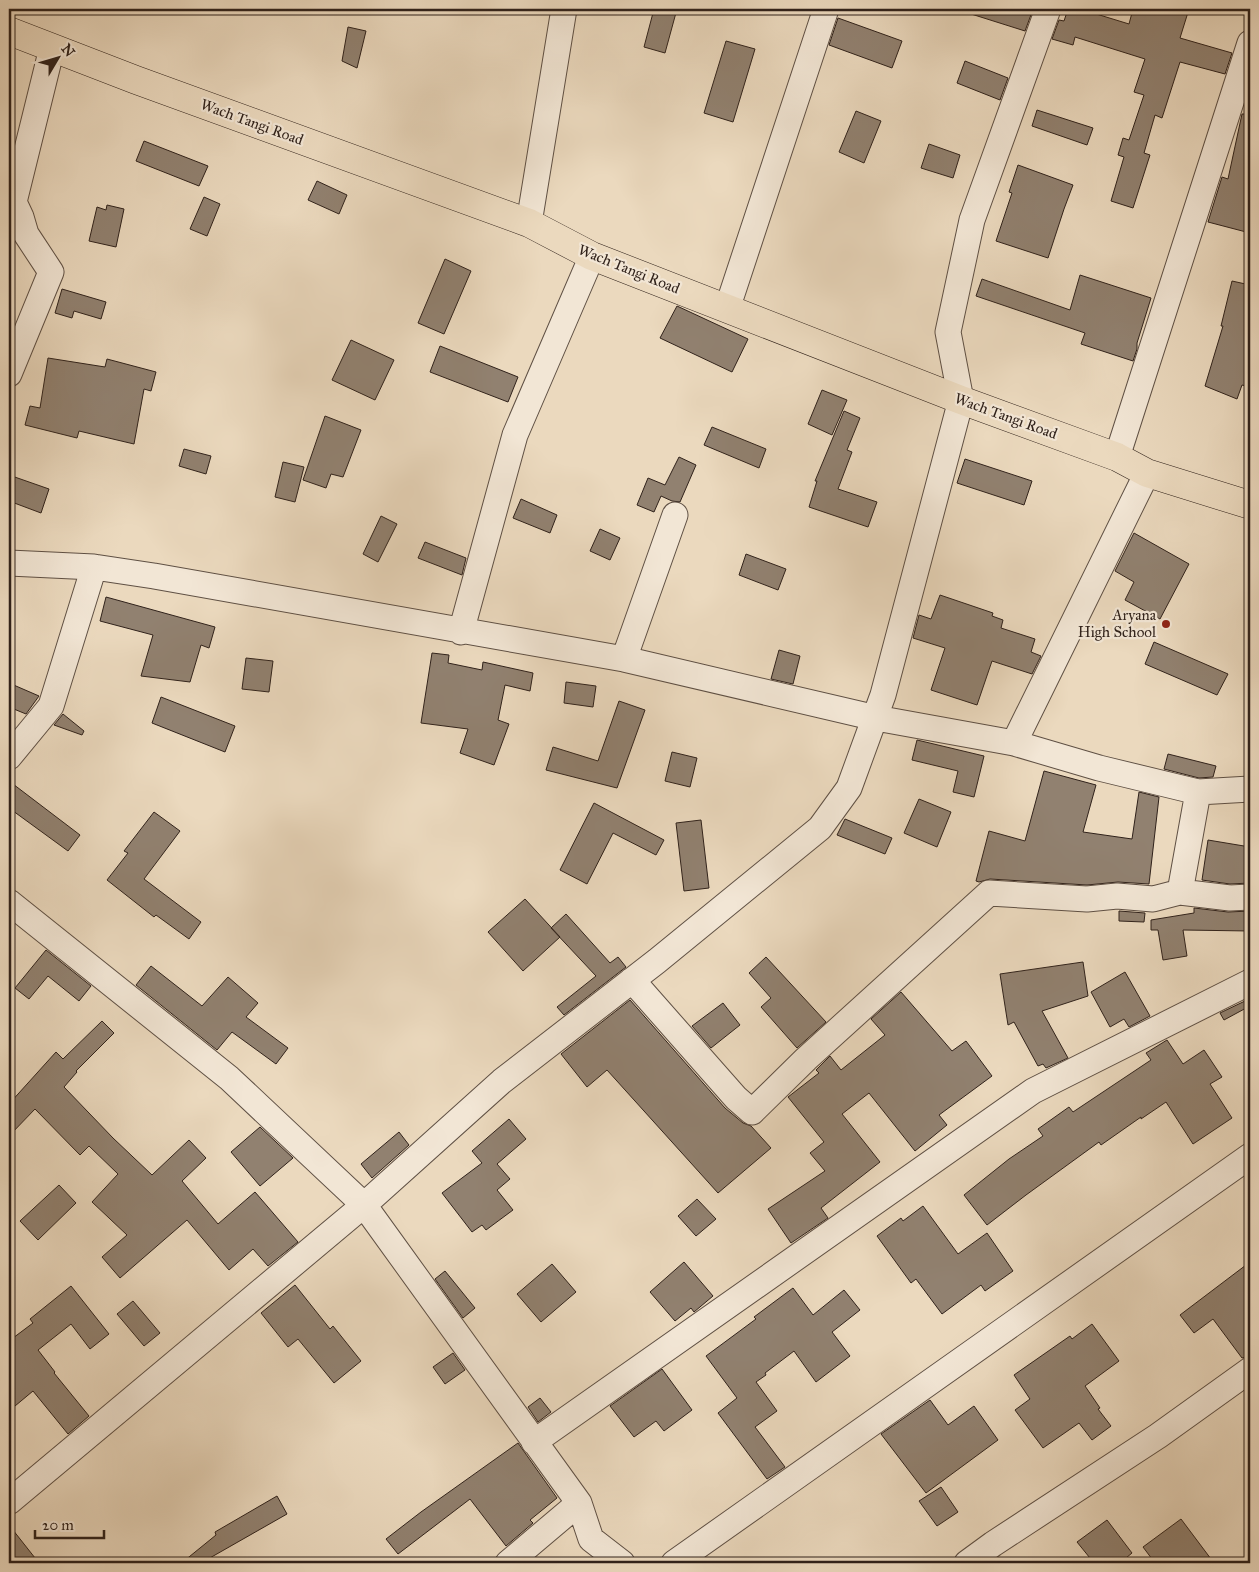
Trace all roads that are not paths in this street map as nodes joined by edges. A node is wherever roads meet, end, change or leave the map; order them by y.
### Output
1 (564, 9) edge
2 (826, 9) edge
3 (1048, 9) edge
4 (9, 31) edge
5 (1250, 43) edge
6 (52, 48) junction
7 (529, 223) junction
8 (592, 256) junction
9 (727, 309) junction
10 (9, 374) edge
11 (961, 400) junction
12 (1117, 457) junction
13 (1147, 473) junction
14 (1250, 505) edge
15 (675, 515) dead end
16 (9, 562) edge
17 (94, 567) junction
18 (461, 632) junction
19 (624, 659) junction
20 (876, 718) junction
21 (1014, 743) junction
22 (9, 757) edge
23 (1250, 788) edge
24 (1198, 792) junction
25 (1180, 892) junction
26 (1250, 897) edge
27 (9, 902) edge
28 (632, 980) junction
29 (1250, 982) edge
30 (1250, 1156) edge
31 (364, 1205) junction
32 (1250, 1370) edge
33 (534, 1442) junction
34 (9, 1502) edge
35 (579, 1503) junction
36 (508, 1563) edge
37 (622, 1563) edge
38 (674, 1563) edge
39 (967, 1563) edge

1 - 7 street
2 - 9 street
3 - 11 street
4 - 6 main road, Wach Tangi Road
5 - 12 street
6 - 7 main road, Wach Tangi Road
6 - 10 street
7 - 8 main road, Wach Tangi Road
8 - 9 main road, Wach Tangi Road
8 - 18 street
9 - 11 main road, Wach Tangi Road
11 - 12 main road, Wach Tangi Road
11 - 20 street
12 - 13 main road, Wach Tangi Road
13 - 14 main road, Wach Tangi Road
13 - 21 street
15 - 19 street
16 - 17 street
17 - 18 street
17 - 22 street
18 - 19 street
19 - 20 street
20 - 21 street
20 - 28 street
21 - 24 street
23 - 24 street
24 - 25 street
25 - 26 street
25 - 28 street
27 - 31 street
28 - 31 street
29 - 33 street
30 - 38 street
31 - 33 street
31 - 34 street
32 - 39 street
33 - 35 street
35 - 36 street
35 - 37 street

